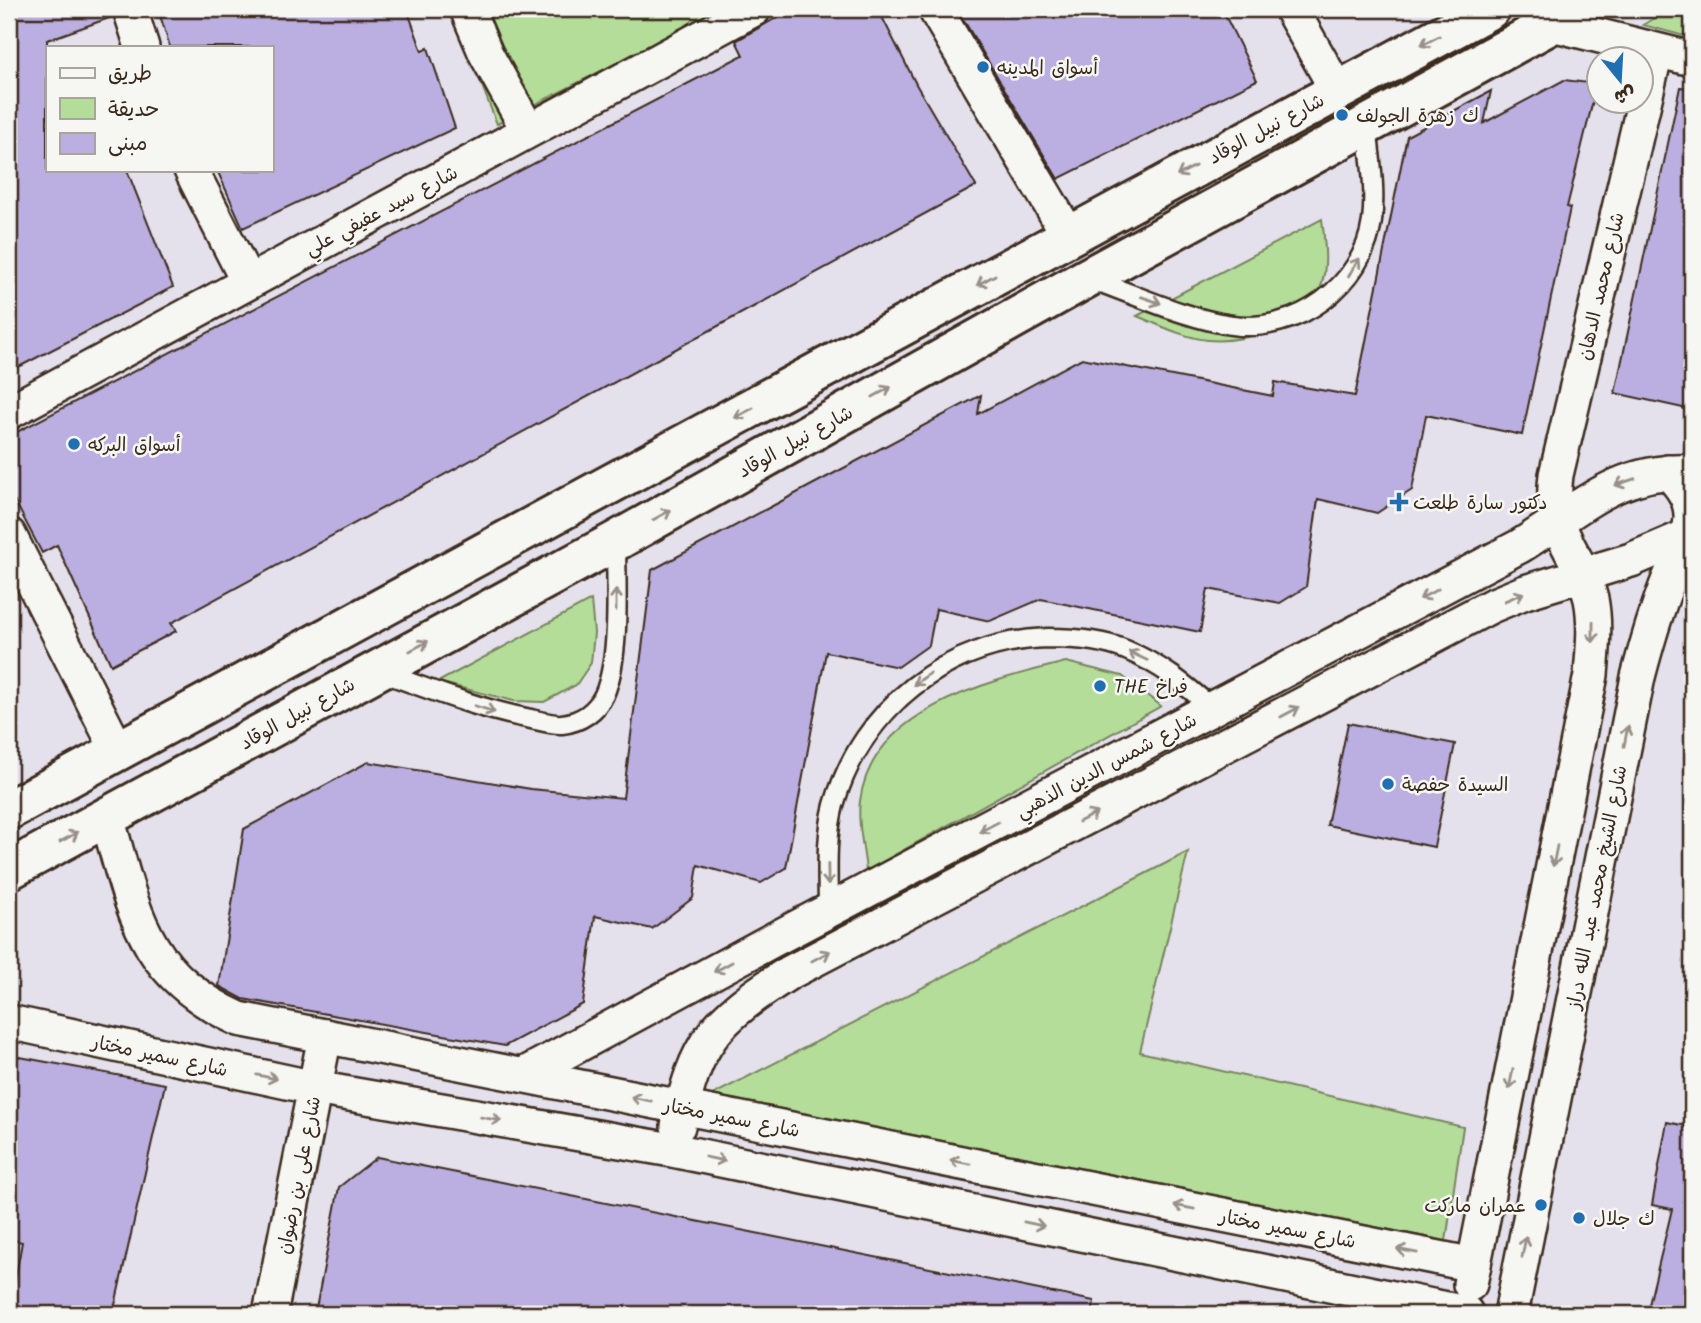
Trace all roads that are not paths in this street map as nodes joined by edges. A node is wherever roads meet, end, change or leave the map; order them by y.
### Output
1 (130, 9) edge
2 (467, 9) edge
3 (754, 9) edge
4 (935, 9) edge
5 (1291, 9) edge
6 (1490, 9) edge
7 (1565, 16) edge
8 (142, 46) edge
9 (1641, 46) edge
10 (1656, 52) edge
11 (1692, 60) edge
12 (1338, 90) junction
13 (1641, 116) edge
14 (1367, 125) junction
15 (528, 130) junction
16 (192, 172) edge
17 (1068, 234) junction
18 (1087, 278) junction
19 (248, 282) junction
20 (785, 391) junction
21 (9, 412) edge
22 (807, 434) junction
23 (1680, 472) edge
24 (1557, 522) junction
25 (9, 535) edge
26 (1690, 535) edge
27 (616, 541) junction
28 (1582, 576) junction
29 (375, 670) junction
30 (1213, 709) junction
31 (118, 751) junction
32 (9, 810) edge
33 (107, 817) junction
34 (9, 870) edge
35 (828, 911) junction
36 (771, 941) junction
37 (787, 974) junction
38 (9, 1022) edge
39 (325, 1036) junction
40 (523, 1075) junction
41 (315, 1087) junction
42 (682, 1107) junction
43 (672, 1150) junction
44 (1474, 1265) junction
45 (1465, 1313) edge
46 (271, 1314) edge
47 (1511, 1314) edge

1 - 8 street
2 - 15 street
3 - 15 street, شارع سيد عفيفي علي
4 - 17 street
5 - 12 street
6 -> 12 street, شارع نبيل الوقاد
7 - 9 street
7 - 14 street, شارع نبيل الوقاد
10 - 11 street
12 -> 17 street, شارع نبيل الوقاد
13 - 24 street, شارع محمد الدهان
14 - 18 street, شارع نبيل الوقاد
18 -> 14 lane
15 - 19 street, شارع سيد عفيفي علي
16 - 19 street
17 -> 20 street, شارع نبيل الوقاد
22 -> 18 street, شارع نبيل الوقاد
19 - 21 street, شارع سيد عفيفي علي
20 - 22 street
20 -> 31 street, شارع نبيل الوقاد
27 -> 22 street, شارع نبيل الوقاد
23 -> 24 street, شارع شمس الدين الذهبي
23 - 26 street, شارع الشيخ محمد عبد الله دراز
24 - 28 street
24 -> 30 street, شارع شمس الدين الذهبي
25 - 31 street
26 - 28 street, شارع شمس الدين الذهبي
47 -> 26 street, شارع الشيخ محمد عبد الله دراز
29 -> 27 street, شارع نبيل الوقاد
29 -> 27 lane
37 -> 28 street, شارع شمس الدين الذهبي
28 -> 44 street
29 - 33 street, شارع نبيل الوقاد
30 -> 35 street, شارع شمس الدين الذهبي
30 -> 35 lane
31 - 32 street, شارع نبيل الوقاد
34 -> 33 street, شارع نبيل الوقاد
33 - 39 street, شارع سمير مختار
35 - 36 street, شارع شمس الدين الذهبي
36 - 37 street
36 -> 40 street, شارع شمس الدين الذهبي
37 - 42 street, شارع شمس الدين الذهبي
38 -> 41 street, شارع سمير مختار
39 - 40 street, شارع سمير مختار
39 - 41 street, شارع على بن رضوان
42 -> 40 street, شارع سمير مختار
41 -> 43 street, شارع سمير مختار
41 - 46 street, شارع على بن رضوان
42 - 43 street, شارع شمس الدين الذهبي
44 -> 42 street, شارع سمير مختار
43 -> 45 street, شارع سمير مختار
44 - 45 street

